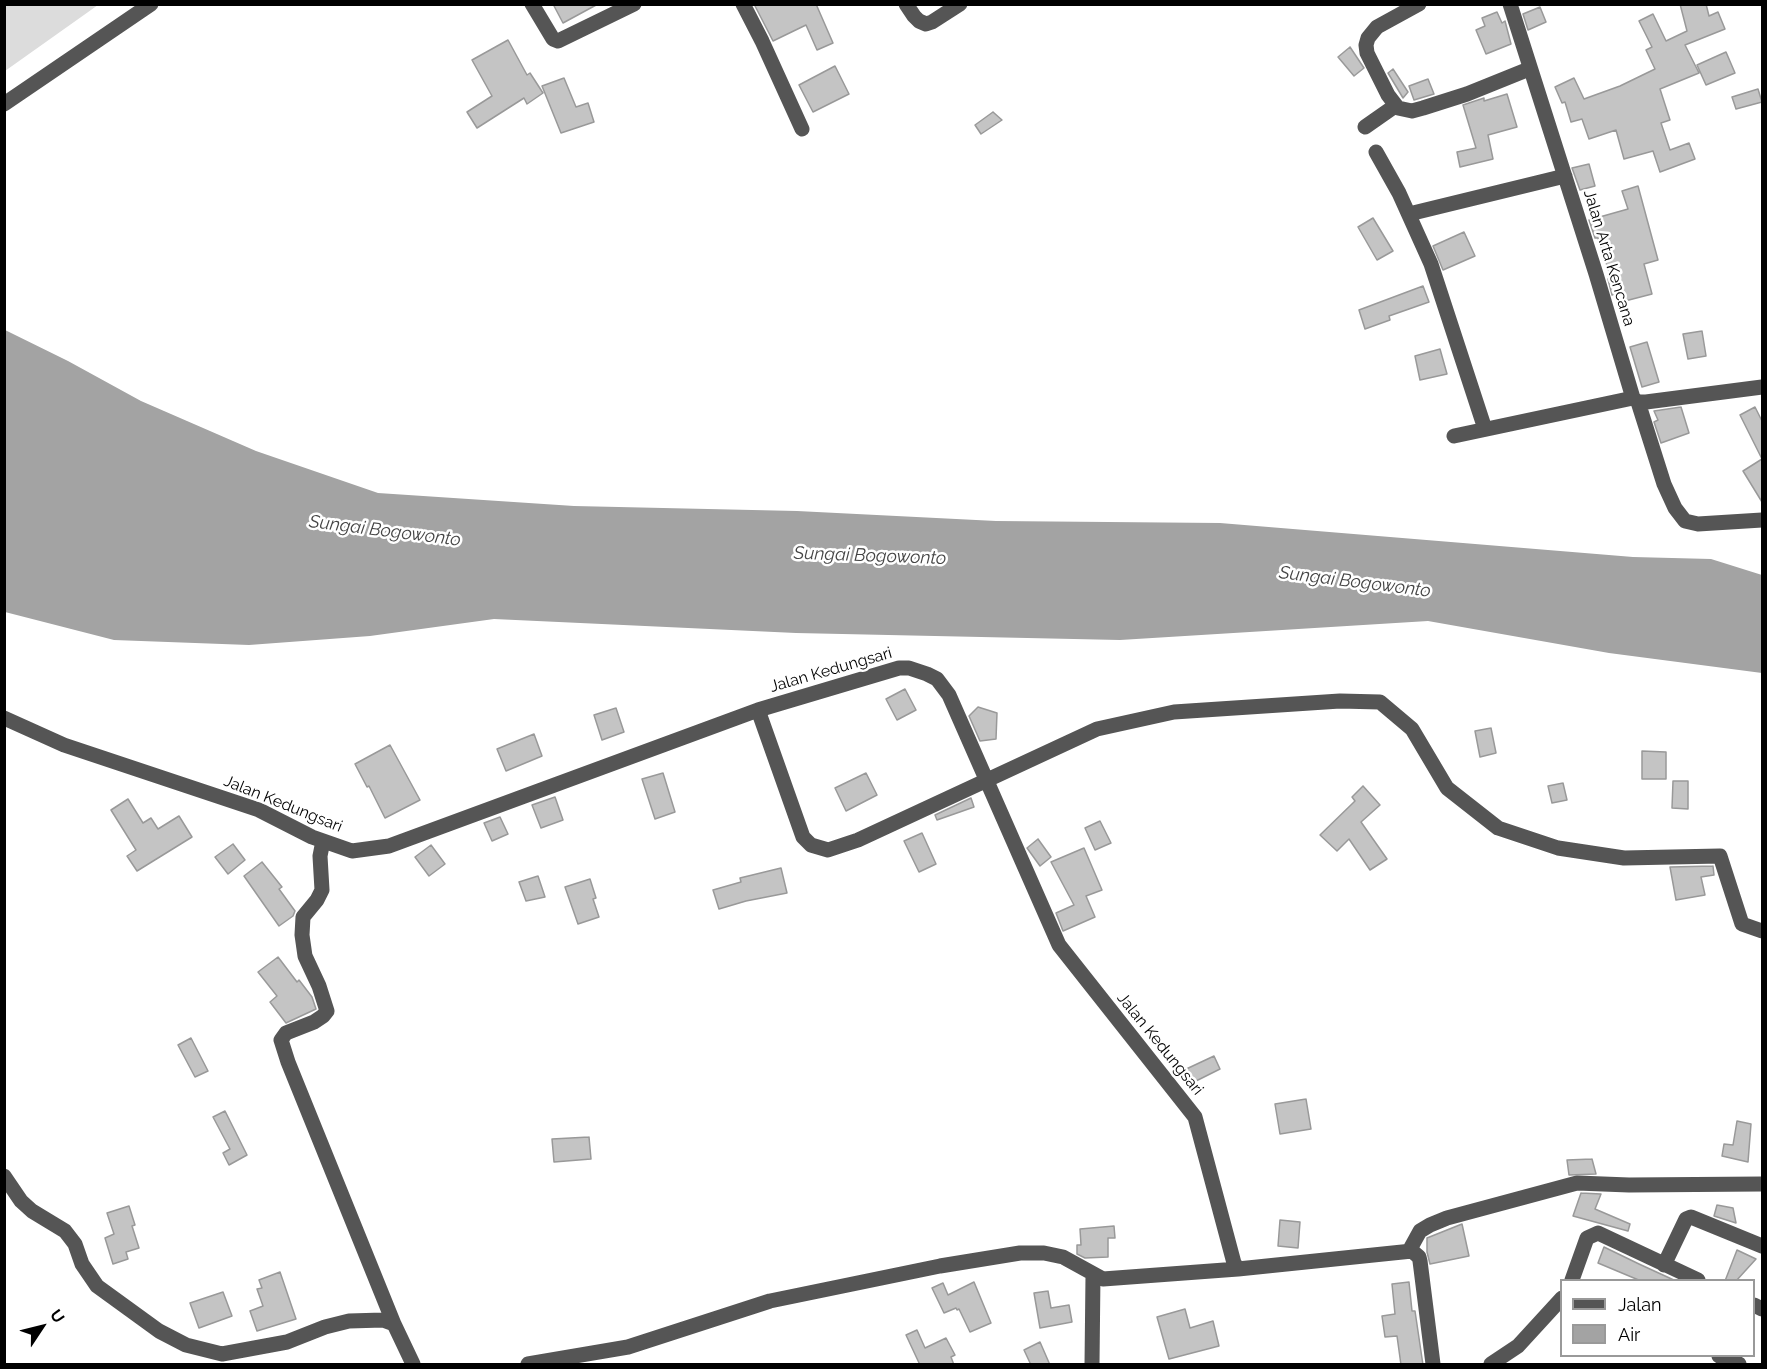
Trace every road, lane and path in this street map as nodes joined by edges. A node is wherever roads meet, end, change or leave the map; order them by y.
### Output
1 (532, 4) edge
2 (634, 4) edge
3 (743, 4) edge
4 (906, 4) edge
5 (960, 4) edge
6 (1419, 4) edge
7 (1510, 4) edge
8 (143, 6) edge
9 (1530, 69) junction
10 (4, 104) edge
11 (1395, 106) junction
12 (1365, 127) dead end
13 (802, 129) dead end
14 (1376, 152) dead end
15 (1565, 176) junction
16 (1409, 214) junction
17 (1762, 387) edge
18 (1636, 400) junction
19 (1485, 429) junction
20 (1454, 436) dead end
21 (1762, 520) edge
22 (758, 710) junction
23 (4, 718) edge
24 (986, 779) junction
25 (323, 841) junction
26 (1762, 931) edge
27 (4, 1176) edge
28 (1762, 1184) edge
29 (1762, 1246) edge
30 (1412, 1252) junction
31 (1664, 1265) junction
32 (1238, 1269) junction
33 (1093, 1275) junction
34 (1573, 1279) edge
35 (1694, 1279) edge
36 (1560, 1300) edge
37 (394, 1324) junction
38 (1721, 1357) edge
39 (413, 1365) edge
40 (528, 1365) edge
41 (1092, 1365) edge
42 (1433, 1365) edge
43 (1491, 1365) edge
44 (1739, 1365) edge

1 - 2 street
3 - 13 street
4 - 5 street
6 - 11 street
7 - 9 street, Jalan Arta Kencana
8 - 10 street
9 - 11 street
9 - 15 street, Jalan Arta Kencana
11 - 12 street
14 - 16 street
15 - 16 street
15 - 18 street, Jalan Arta Kencana
16 - 19 street
17 - 18 street
18 - 19 street
18 - 21 street, Jalan Arta Kencana
19 - 20 street
22 - 24 street, Jalan Kedungsari
22 - 24 street
22 - 25 street, Jalan Kedungsari
23 - 25 street, Jalan Kedungsari
24 - 26 street
24 - 32 street, Jalan Kedungsari
25 - 37 street
27 - 37 street
28 - 30 street
29 - 31 street
30 - 32 street
30 - 42 street
31 - 34 street
31 - 35 street
32 - 33 street
33 - 40 street
33 - 41 street
36 - 43 street
37 - 39 street
38 - 44 street

